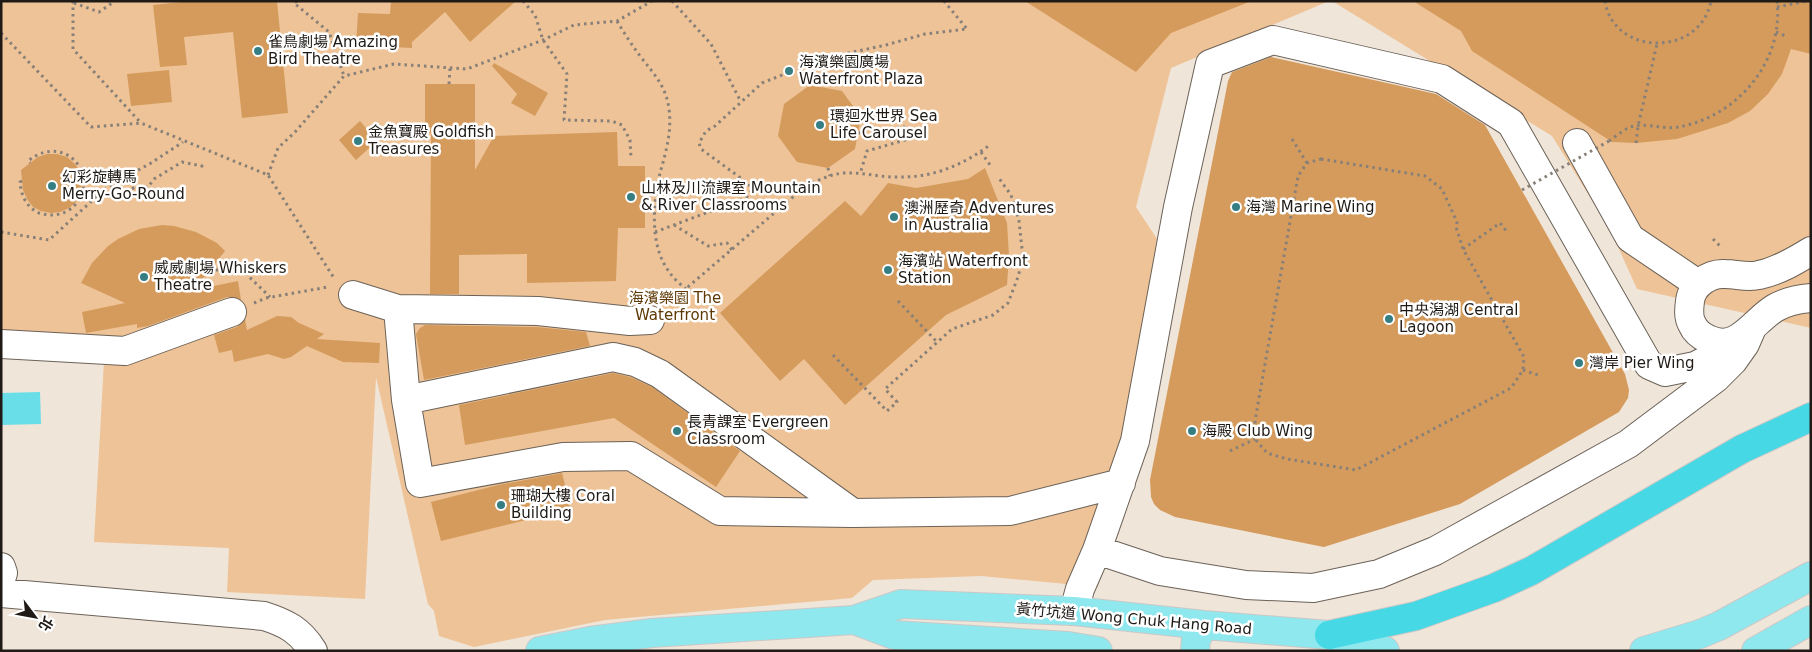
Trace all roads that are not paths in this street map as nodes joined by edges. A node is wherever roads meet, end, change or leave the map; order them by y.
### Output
1 (1577, 143) dead end
2 (1811, 251) edge
3 (1698, 284) junction
4 (346, 290) road end
5 (1811, 298) edge
6 (398, 309) junction
7 (232, 312) road end
8 (1752, 328) junction
9 (1728, 343) junction
10 (1, 344) edge
11 (634, 362) junction
12 (406, 400) junction
13 (1811, 417) edge
14 (1121, 483) junction
15 (852, 513) junction
16 (1097, 550) junction
17 (1, 567) edge
18 (1811, 576) edge
19 (1, 580) edge
20 (1, 593) edge
21 (1074, 611) junction
22 (854, 620) junction
23 (1811, 620) edge
24 (1204, 625) junction
25 (1328, 635) junction
26 (302, 646) edge
27 (540, 651) edge
28 (1098, 651) edge
29 (1195, 651) edge
30 (1385, 651) edge
31 (1644, 651) edge
32 (1756, 651) edge

1 - 3 lane
2 - 3 lane
3 - 9 lane
4 - 6 lane
5 - 8 lane
6 - 11 lane
6 - 12 lane
7 - 10 lane
8 - 9 lane
8 - 16 lane
9 - 14 lane
11 - 12 lane
11 - 15 lane
12 - 15 lane
13 - 25 highway
14 - 15 lane
14 - 16 lane
16 - 21 lane
17 - 19 lane
18 - 31 main road
20 - 26 lane
21 - 22 main road, 黃竹坑道 Wong Chuk Hang Road
21 - 24 main road, 黃竹坑道 Wong Chuk Hang Road
22 - 27 main road, 黃竹坑道 Wong Chuk Hang Road
22 - 28 main road, 黃竹坑道 Wong Chuk Hang Road
23 - 32 main road
24 - 25 main road, 黃竹坑道 Wong Chuk Hang Road
24 - 29 main road
25 - 30 main road, 黃竹坑道 Wong Chuk Hang Road

